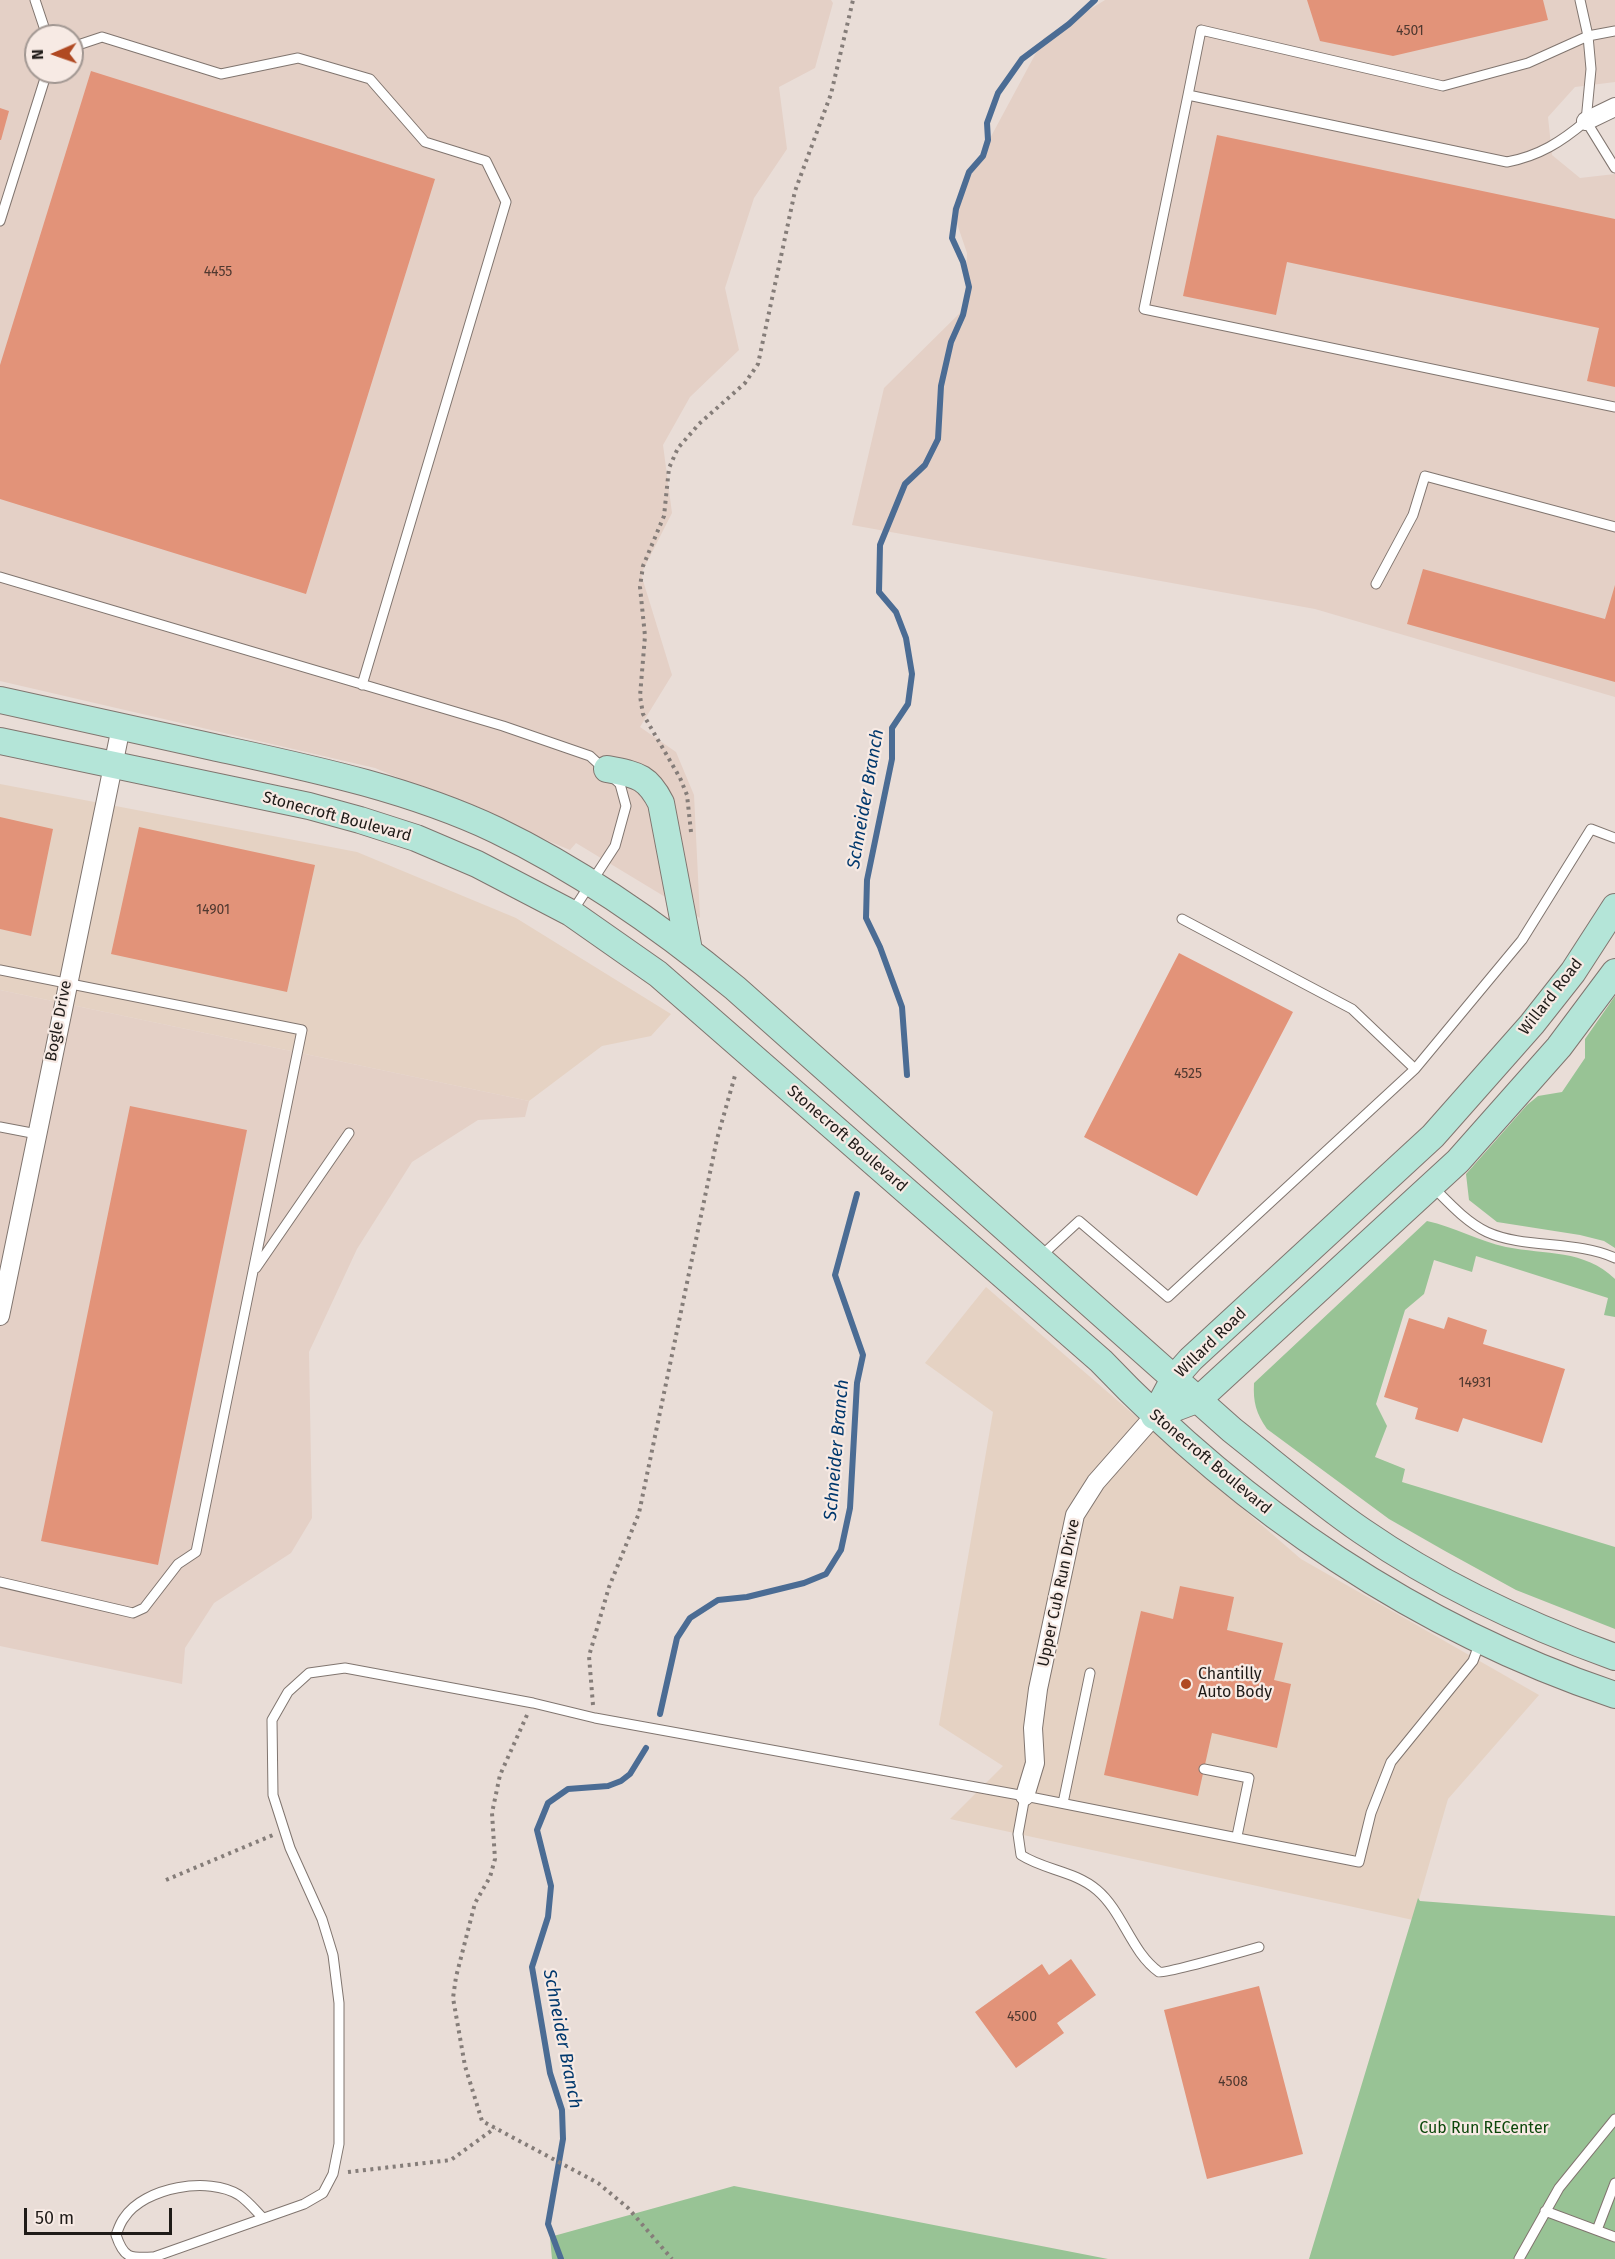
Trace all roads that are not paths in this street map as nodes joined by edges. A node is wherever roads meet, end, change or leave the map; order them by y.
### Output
1 (35, 0) edge
2 (1580, 0) edge
3 (43, 24) edge
4 (1615, 31) edge
5 (1588, 36) junction
6 (84, 43) edge
7 (43, 84) edge
8 (1188, 95) junction
9 (1615, 108) edge
10 (1586, 121) junction
11 (1615, 168) edge
12 (0, 221) edge
13 (1615, 407) edge
14 (1615, 527) edge
15 (0, 577) edge
16 (1376, 584) dead end
17 (362, 685) junction
18 (0, 700) edge
19 (121, 727) junction
20 (0, 741) edge
21 (111, 765) junction
22 (607, 769) junction
23 (1615, 838) edge
24 (590, 882) junction
25 (1615, 907) edge
26 (571, 913) junction
27 (1182, 919) dead end
28 (689, 950) junction
29 (0, 970) edge
30 (1615, 972) edge
31 (67, 983) junction
32 (1415, 1069) junction
33 (0, 1127) edge
34 (350, 1133) dead end
35 (37, 1134) junction
36 (1432, 1186) junction
37 (1038, 1258) junction
38 (1615, 1258) edge
39 (253, 1272) junction
40 (0, 1316) edge
41 (1175, 1377) junction
42 (1199, 1399) junction
43 (1154, 1416) junction
44 (0, 1582) edge
45 (1480, 1642) junction
46 (1615, 1657) edge
47 (1089, 1673) dead end
48 (1615, 1695) edge
49 (1204, 1769) dead end
50 (1025, 1796) junction
51 (1063, 1803) junction
52 (1237, 1836) junction
53 (1259, 1947) dead end
54 (1615, 2119) edge
55 (1615, 2183) edge
56 (1545, 2211) junction
57 (263, 2218) junction
58 (1597, 2230) junction
59 (1615, 2237) edge
60 (1519, 2259) edge

1 - 3 lane
2 - 5 lane
4 - 5 lane
5 - 8 lane
5 - 10 lane
6 - 17 lane
7 - 12 lane
8 - 10 lane
8 - 13 lane
9 - 10 street
10 - 11 lane
14 - 16 lane
15 - 17 lane
17 - 22 lane
18 - 19 main road
19 - 21 street, Bogle Drive
19 - 24 main road
20 - 21 main road, Stonecroft Boulevard
21 - 26 main road, Stonecroft Boulevard
21 - 31 street, Bogle Drive
22 - 24 lane
22 - 28 main road
23 - 32 lane
24 - 26 lane
24 - 28 main road
25 - 41 main road, Willard Road
26 - 43 main road, Stonecroft Boulevard
27 - 32 lane
28 - 37 main road
29 - 31 lane
30 - 36 main road, Willard Road
31 - 35 street, Bogle Drive
31 - 39 lane
32 - 37 lane
33 - 35 lane
34 - 39 lane
35 - 40 street, Bogle Drive
36 - 38 lane
36 - 42 main road, Willard Road
37 - 41 main road
39 - 44 lane
41 - 42 main road
41 - 43 main road, Willard Road
42 - 43 main road, Willard Road
42 - 46 main road
43 - 45 main road, Stonecroft Boulevard
43 - 50 street, Upper Cub Run Drive
45 - 48 main road, Stonecroft Boulevard
45 - 52 lane
47 - 51 lane
49 - 52 lane
50 - 51 lane
50 - 53 lane
50 - 57 lane
51 - 52 lane
54 - 56 lane
55 - 58 lane
56 - 58 lane
56 - 60 lane
57 - 57 lane
58 - 59 lane

